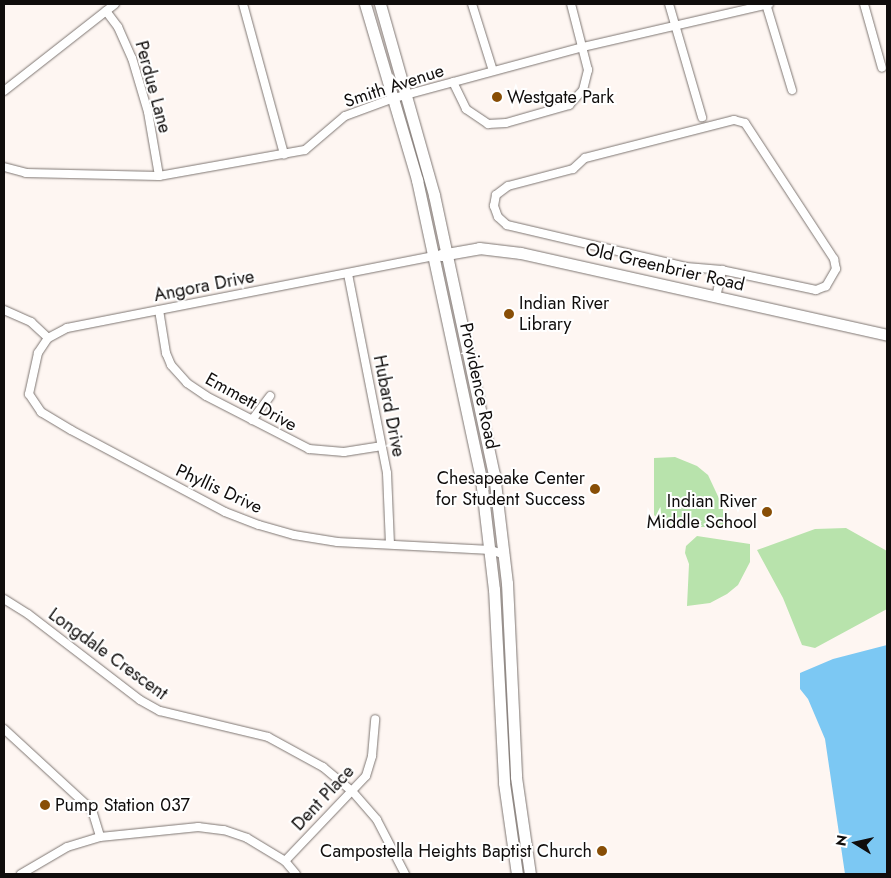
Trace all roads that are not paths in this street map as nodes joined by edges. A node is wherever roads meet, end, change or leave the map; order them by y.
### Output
1 (115, 4) edge
2 (243, 4) edge
3 (365, 4) edge
4 (380, 4) edge
5 (472, 4) edge
6 (571, 4) edge
7 (669, 4) edge
8 (767, 4) edge
9 (864, 4) edge
10 (106, 11) junction
11 (675, 25) junction
12 (583, 48) junction
13 (882, 68) dead end
14 (493, 71) junction
15 (453, 82) junction
16 (792, 90) dead end
17 (4, 91) edge
18 (407, 94) junction
19 (394, 98) junction
20 (702, 117) dead end
21 (284, 154) junction
22 (4, 167) edge
23 (159, 176) junction
24 (448, 253) junction
25 (434, 256) junction
26 (722, 270) junction
27 (348, 274) junction
28 (716, 297) junction
29 (4, 310) edge
30 (159, 310) junction
31 (887, 335) edge
32 (48, 338) junction
33 (270, 396) dead end
34 (252, 420) junction
35 (381, 446) junction
36 (390, 544) junction
37 (491, 550) junction
38 (504, 555) junction
39 (4, 599) edge
40 (375, 719) dead end
41 (4, 729) edge
42 (352, 791) junction
43 (100, 837) junction
44 (285, 861) junction
45 (21, 874) edge
46 (296, 874) edge
47 (405, 874) edge
48 (517, 874) edge
49 (530, 874) edge

1 - 10 street
2 - 21 street
3 - 19 main road, Providence Road
4 - 18 main road, Providence Road
5 - 14 street
6 - 12 street
7 - 11 street
8 - 11 street, Smith Avenue
8 - 16 street
9 - 13 street
10 - 17 street
10 - 23 street, Perdue Lane
11 - 12 street, Smith Avenue
11 - 20 street
12 - 14 street, Smith Avenue
12 - 15 street
14 - 15 street, Smith Avenue
15 - 18 street, Smith Avenue
18 - 19 street, Smith Avenue
18 - 24 main road, Providence Road
19 - 21 street, Smith Avenue
19 - 25 main road, Providence Road
21 - 23 street, Smith Avenue
22 - 23 street, Smith Avenue
24 - 25 main road, Old Greenbrier Road
24 - 28 main road, Old Greenbrier Road
24 - 38 main road, Providence Road
25 - 27 street, Angora Drive
25 - 37 main road, Providence Road
26 - 26 street
26 - 28 street
27 - 30 street, Angora Drive
27 - 35 street, Hubard Drive
28 - 31 main road, Old Greenbrier Road
29 - 32 street
30 - 32 street, Angora Drive
30 - 34 street, Emmett Drive
32 - 36 street, Phyllis Drive
33 - 34 street
34 - 35 street, Emmett Drive
35 - 36 street, Hubard Drive
36 - 37 street, Phyllis Drive
37 - 38 street, Phyllis Drive
37 - 48 main road, Providence Road
38 - 49 main road, Providence Road
39 - 42 street, Longdale Crescent
40 - 42 street, Dent Place
41 - 43 street
42 - 44 street, Dent Place
42 - 47 street, Longdale Crescent
43 - 44 street
43 - 45 street
44 - 46 street

